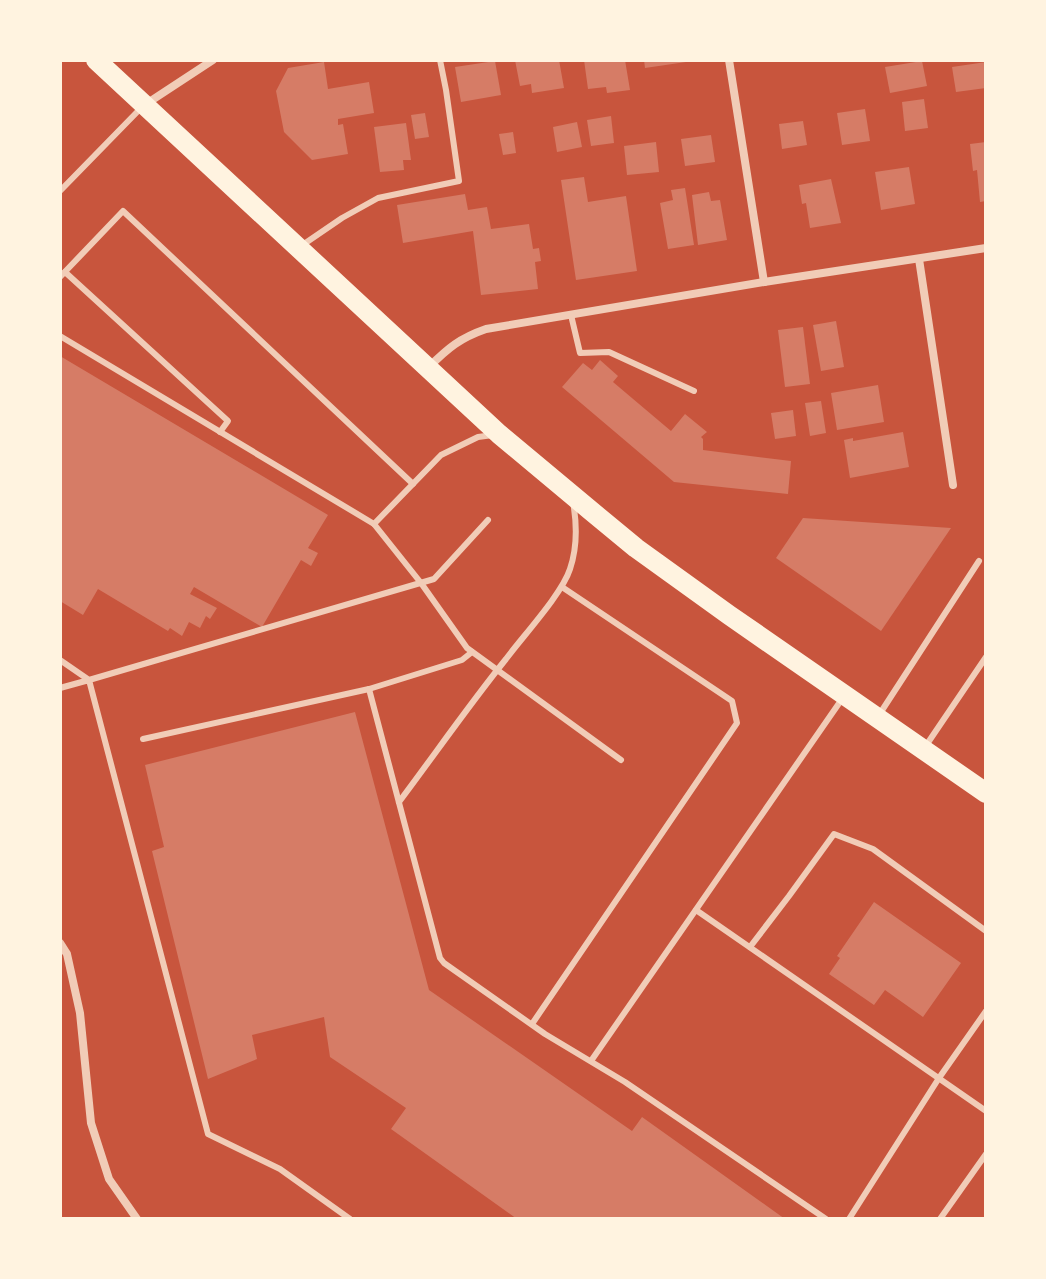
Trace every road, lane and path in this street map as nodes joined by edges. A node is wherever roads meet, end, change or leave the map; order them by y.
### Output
1 (96, 60) edge
2 (213, 60) edge
3 (440, 60) edge
4 (729, 60) edge
5 (145, 104) junction
6 (60, 191) edge
7 (298, 248) junction
8 (986, 248) edge
9 (919, 259) junction
10 (63, 274) edge
11 (764, 282) junction
12 (571, 315) junction
13 (60, 336) edge
14 (429, 368) junction
15 (694, 391) dead end
16 (220, 432) junction
17 (499, 434) junction
18 (413, 484) junction
19 (953, 485) dead end
20 (571, 495) junction
21 (488, 520) dead end
22 (374, 524) junction
23 (979, 561) dead end
24 (421, 583) junction
25 (562, 587) junction
26 (472, 652) junction
27 (986, 657) edge
28 (60, 660) edge
29 (497, 669) junction
30 (89, 680) junction
31 (60, 688) edge
32 (369, 689) junction
33 (844, 695) junction
34 (877, 718) junction
35 (143, 739) dead end
36 (923, 750) junction
37 (621, 760) dead end
38 (986, 793) edge
39 (399, 802) junction
40 (696, 910) junction
41 (986, 931) edge
42 (60, 943) edge
43 (750, 947) junction
44 (986, 1011) edge
45 (532, 1024) junction
46 (591, 1061) junction
47 (939, 1078) junction
48 (986, 1111) edge
49 (986, 1154) edge
50 (137, 1219) edge
51 (350, 1219) edge
52 (826, 1219) edge
53 (849, 1219) edge
54 (940, 1219) edge

1 - 5 main road
2 - 5 street
3 - 7 lane
4 - 11 street
5 - 6 lane
5 - 7 main road
7 - 14 main road
8 - 9 street
9 - 11 street
9 - 19 street
10 - 16 lane
10 - 18 lane
11 - 12 street
12 - 14 street
12 - 15 lane
13 - 16 lane
14 - 17 main road
16 - 22 lane
17 - 18 lane
17 - 20 main road
18 - 22 lane
20 - 25 lane
20 - 33 main road
21 - 24 lane
22 - 24 lane
23 - 34 lane
24 - 26 lane
24 - 30 lane
25 - 29 lane
25 - 45 lane
26 - 29 lane
26 - 32 lane
27 - 36 lane
28 - 30 lane
29 - 37 lane
29 - 39 lane
30 - 31 lane
30 - 51 lane
32 - 35 lane
32 - 39 lane
33 - 34 main road
33 - 40 lane
34 - 36 main road
36 - 38 main road
39 - 45 lane
40 - 43 lane
40 - 46 lane
41 - 43 lane
42 - 50 street
43 - 47 lane
44 - 47 lane
45 - 46 lane
46 - 52 lane
47 - 48 lane
47 - 53 lane
49 - 54 lane

